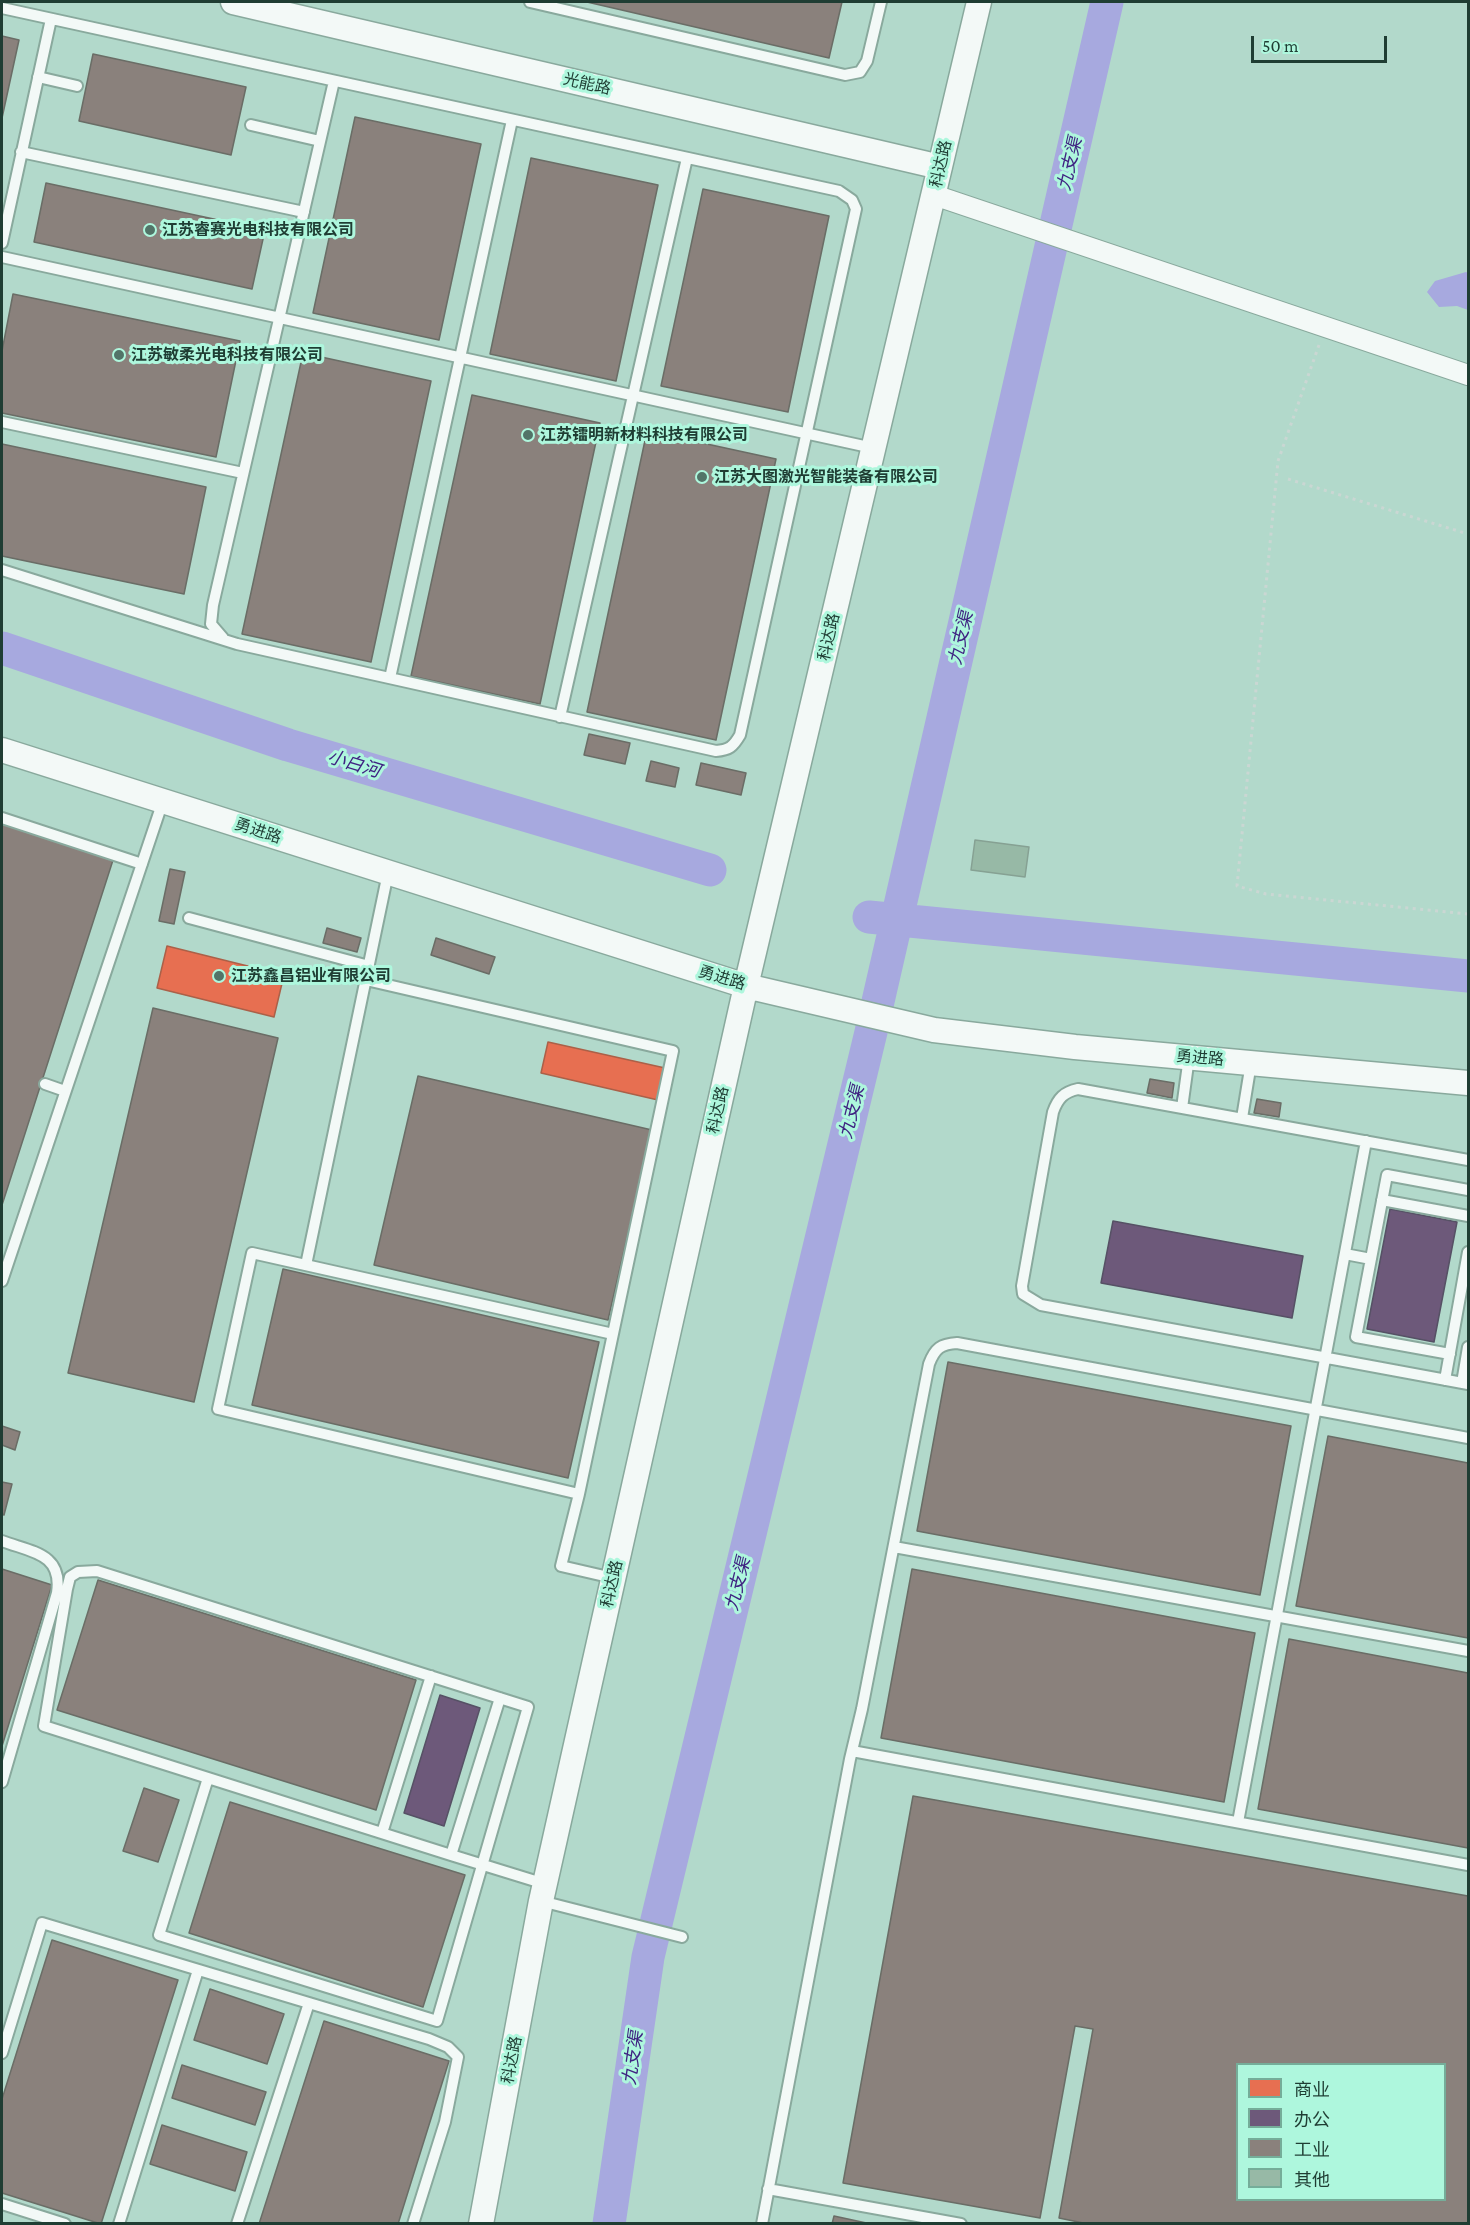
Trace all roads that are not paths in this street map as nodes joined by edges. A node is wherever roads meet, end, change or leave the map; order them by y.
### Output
1 (233, 2) edge
2 (530, 2) edge
3 (881, 2) edge
4 (979, 2) edge
5 (2, 8) edge
6 (51, 19) junction
7 (38, 77) junction
8 (334, 81) junction
9 (77, 86) dead end
10 (512, 120) junction
11 (251, 125) dead end
12 (320, 141) junction
13 (21, 152) junction
14 (687, 158) junction
15 (940, 167) junction
16 (934, 195) junction
17 (304, 212) junction
18 (2, 243) edge
19 (2, 257) edge
20 (279, 318) junction
21 (460, 358) junction
22 (1468, 375) edge
23 (633, 395) junction
24 (2, 423) edge
25 (807, 433) junction
26 (874, 448) junction
27 (243, 473) junction
28 (2, 570) edge
29 (224, 638) junction
30 (390, 678) junction
31 (560, 717) junction
32 (2, 750) edge
33 (163, 801) junction
34 (2, 818) edge
35 (142, 864) junction
36 (388, 873) junction
37 (189, 918) dead end
38 (369, 966) junction
39 (366, 980) junction
40 (746, 986) junction
41 (1189, 1057) junction
42 (1251, 1063) junction
43 (1468, 1083) edge
44 (45, 1084) dead end
45 (65, 1091) junction
46 (1182, 1108) junction
47 (1242, 1118) junction
48 (1366, 1141) junction
49 (1468, 1160) edge
50 (1468, 1190) edge
51 (1382, 1200) junction
52 (1468, 1216) edge
53 (1345, 1254) junction
54 (1468, 1254) edge
55 (1371, 1259) junction
56 (306, 1265) junction
57 (2, 1281) edge
58 (1465, 1289) edge
59 (613, 1334) junction
60 (1468, 1347) edge
61 (1450, 1354) junction
62 (1325, 1358) junction
63 (1445, 1380) junction
64 (1465, 1383) edge
65 (1316, 1409) junction
66 (1468, 1438) edge
67 (579, 1494) junction
68 (2, 1541) edge
69 (894, 1546) junction
70 (614, 1578) junction
71 (1277, 1616) junction
72 (1468, 1652) edge
73 (431, 1676) junction
74 (501, 1698) junction
75 (852, 1751) junction
76 (208, 1778) junction
77 (2, 1782) edge
78 (1238, 1822) junction
79 (382, 1833) junction
80 (451, 1855) junction
81 (483, 1865) junction
82 (1468, 1865) edge
83 (543, 1893) junction
84 (682, 1937) dead end
85 (198, 1970) junction
86 (309, 2003) junction
87 (2, 2053) edge
88 (768, 2189) junction
89 (2, 2204) edge
90 (65, 2223) edge
91 (119, 2223) edge
92 (237, 2223) edge
93 (413, 2223) edge
94 (481, 2223) edge
95 (762, 2223) edge
96 (961, 2223) edge

1 - 15 street, 光能路
2 - 3 lane
4 - 15 street, 科达路
5 - 6 lane
6 - 7 lane
6 - 8 lane
7 - 9 lane
7 - 13 lane
8 - 10 lane
8 - 12 lane
10 - 14 lane
10 - 21 lane
11 - 12 lane
12 - 17 lane
13 - 17 lane
13 - 18 lane
14 - 23 lane
14 - 25 lane
15 - 16 street, 科达路
16 - 22 street
16 - 26 street, 科达路
17 - 20 lane
19 - 20 lane
20 - 21 lane
20 - 27 lane
21 - 23 lane
21 - 30 lane
23 - 25 lane
23 - 31 lane
24 - 27 lane
25 - 26 lane
25 - 31 lane
26 - 40 street, 科达路
27 - 29 lane
28 - 29 lane
29 - 30 lane
30 - 31 lane
32 - 33 street, 勇进路
33 - 35 lane
33 - 36 street, 勇进路
34 - 35 lane
35 - 45 lane
36 - 38 lane
36 - 40 street, 勇进路
37 - 38 lane
38 - 39 lane
39 - 56 lane
39 - 59 lane
40 - 41 street, 勇进路
40 - 70 street, 科达路
41 - 42 street, 勇进路
41 - 46 lane
42 - 43 street, 勇进路
42 - 47 lane
44 - 45 lane
45 - 57 lane
46 - 47 lane
46 - 62 lane
47 - 48 lane
48 - 49 lane
48 - 53 lane
50 - 51 lane
51 - 52 lane
51 - 55 lane
53 - 55 lane
53 - 62 lane
54 - 58 lane
55 - 61 lane
56 - 59 lane
56 - 67 lane
58 - 61 lane
59 - 67 lane
60 - 64 lane
61 - 63 lane
62 - 63 lane
62 - 65 lane
63 - 64 lane
65 - 66 lane
65 - 69 lane
65 - 71 lane
67 - 70 lane
68 - 77 lane
69 - 71 lane
69 - 75 lane
70 - 83 street, 科达路
71 - 72 lane
71 - 78 lane
73 - 74 lane
73 - 76 lane
73 - 79 lane
74 - 80 lane
74 - 81 lane
75 - 78 lane
75 - 88 lane
76 - 79 lane
76 - 81 lane
78 - 82 lane
79 - 80 lane
80 - 81 lane
81 - 83 lane
83 - 84 lane
83 - 94 street, 科达路
85 - 86 lane
85 - 87 lane
85 - 91 lane
86 - 92 lane
86 - 93 lane
88 - 95 lane
88 - 96 lane
89 - 90 lane

